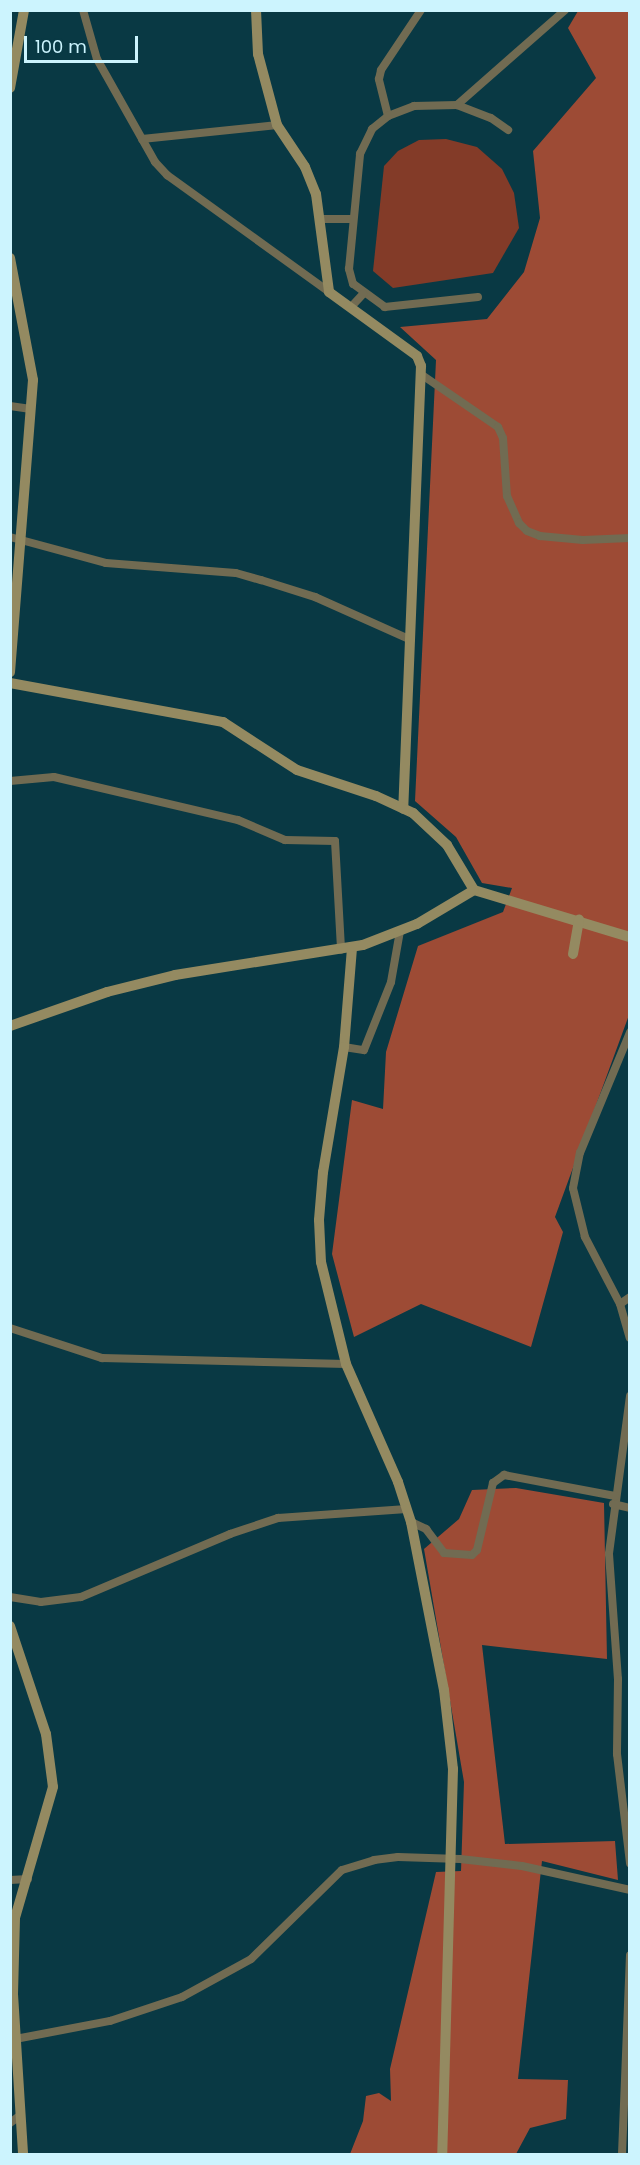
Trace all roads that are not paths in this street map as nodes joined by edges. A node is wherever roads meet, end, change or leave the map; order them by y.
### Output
1 (24, 10) edge
2 (83, 10) edge
3 (256, 10) edge
4 (421, 10) edge
5 (565, 10) edge
6 (10, 88) edge
7 (458, 105) junction
8 (388, 116) junction
9 (277, 125) junction
10 (508, 130) dead end
11 (142, 140) junction
12 (322, 219) junction
13 (352, 219) junction
14 (10, 258) edge
15 (329, 292) junction
16 (363, 294) junction
17 (478, 297) dead end
18 (351, 307) junction
19 (422, 375) junction
20 (10, 406) edge
21 (31, 410) junction
22 (10, 537) edge
23 (630, 538) edge
24 (22, 539) junction
25 (411, 640) junction
26 (10, 672) edge
27 (10, 683) edge
28 (10, 780) edge
29 (403, 808) junction
30 (474, 890) junction
31 (579, 920) junction
32 (400, 931) junction
33 (630, 937) edge
34 (347, 949) junction
35 (573, 954) dead end
36 (10, 1026) edge
37 (630, 1032) edge
38 (344, 1047) junction
39 (630, 1297) edge
40 (620, 1304) junction
41 (10, 1328) edge
42 (630, 1338) edge
43 (346, 1364) junction
44 (630, 1396) edge
45 (614, 1500) junction
46 (630, 1508) edge
47 (407, 1509) junction
48 (411, 1522) junction
49 (10, 1597) edge
50 (10, 1626) edge
51 (450, 1860) junction
52 (630, 1863) edge
53 (28, 1879) junction
54 (10, 1880) edge
55 (630, 1890) edge
56 (630, 1954) edge
57 (14, 2039) edge
58 (14, 2120) edge
59 (23, 2154) edge
60 (442, 2154) edge
61 (622, 2154) edge

1 - 6 street
2 - 11 street
3 - 9 street
4 - 8 street
5 - 7 street
7 - 8 street
7 - 10 street
8 - 13 street
9 - 11 street
9 - 12 street
11 - 15 street
12 - 13 street
12 - 15 street
13 - 16 street
14 - 21 street
15 - 18 street
16 - 17 street
16 - 18 street
18 - 19 street
19 - 23 street
19 - 25 street
20 - 21 street
21 - 24 street
22 - 24 street
24 - 25 street
24 - 26 street
25 - 29 street
27 - 29 street
28 - 34 street
29 - 30 street
30 - 31 street
30 - 32 street
31 - 33 street
31 - 35 street
32 - 34 street
32 - 38 street
34 - 36 street
34 - 38 street
37 - 40 street
38 - 43 street
39 - 40 street
40 - 42 street
41 - 43 street
43 - 47 street
44 - 45 street
45 - 46 street
45 - 48 street
45 - 52 street
47 - 48 street
47 - 49 street
48 - 51 street
50 - 53 street
51 - 55 street
51 - 57 street
51 - 60 street
53 - 54 street
53 - 57 street
56 - 61 street
57 - 58 street
58 - 59 street

